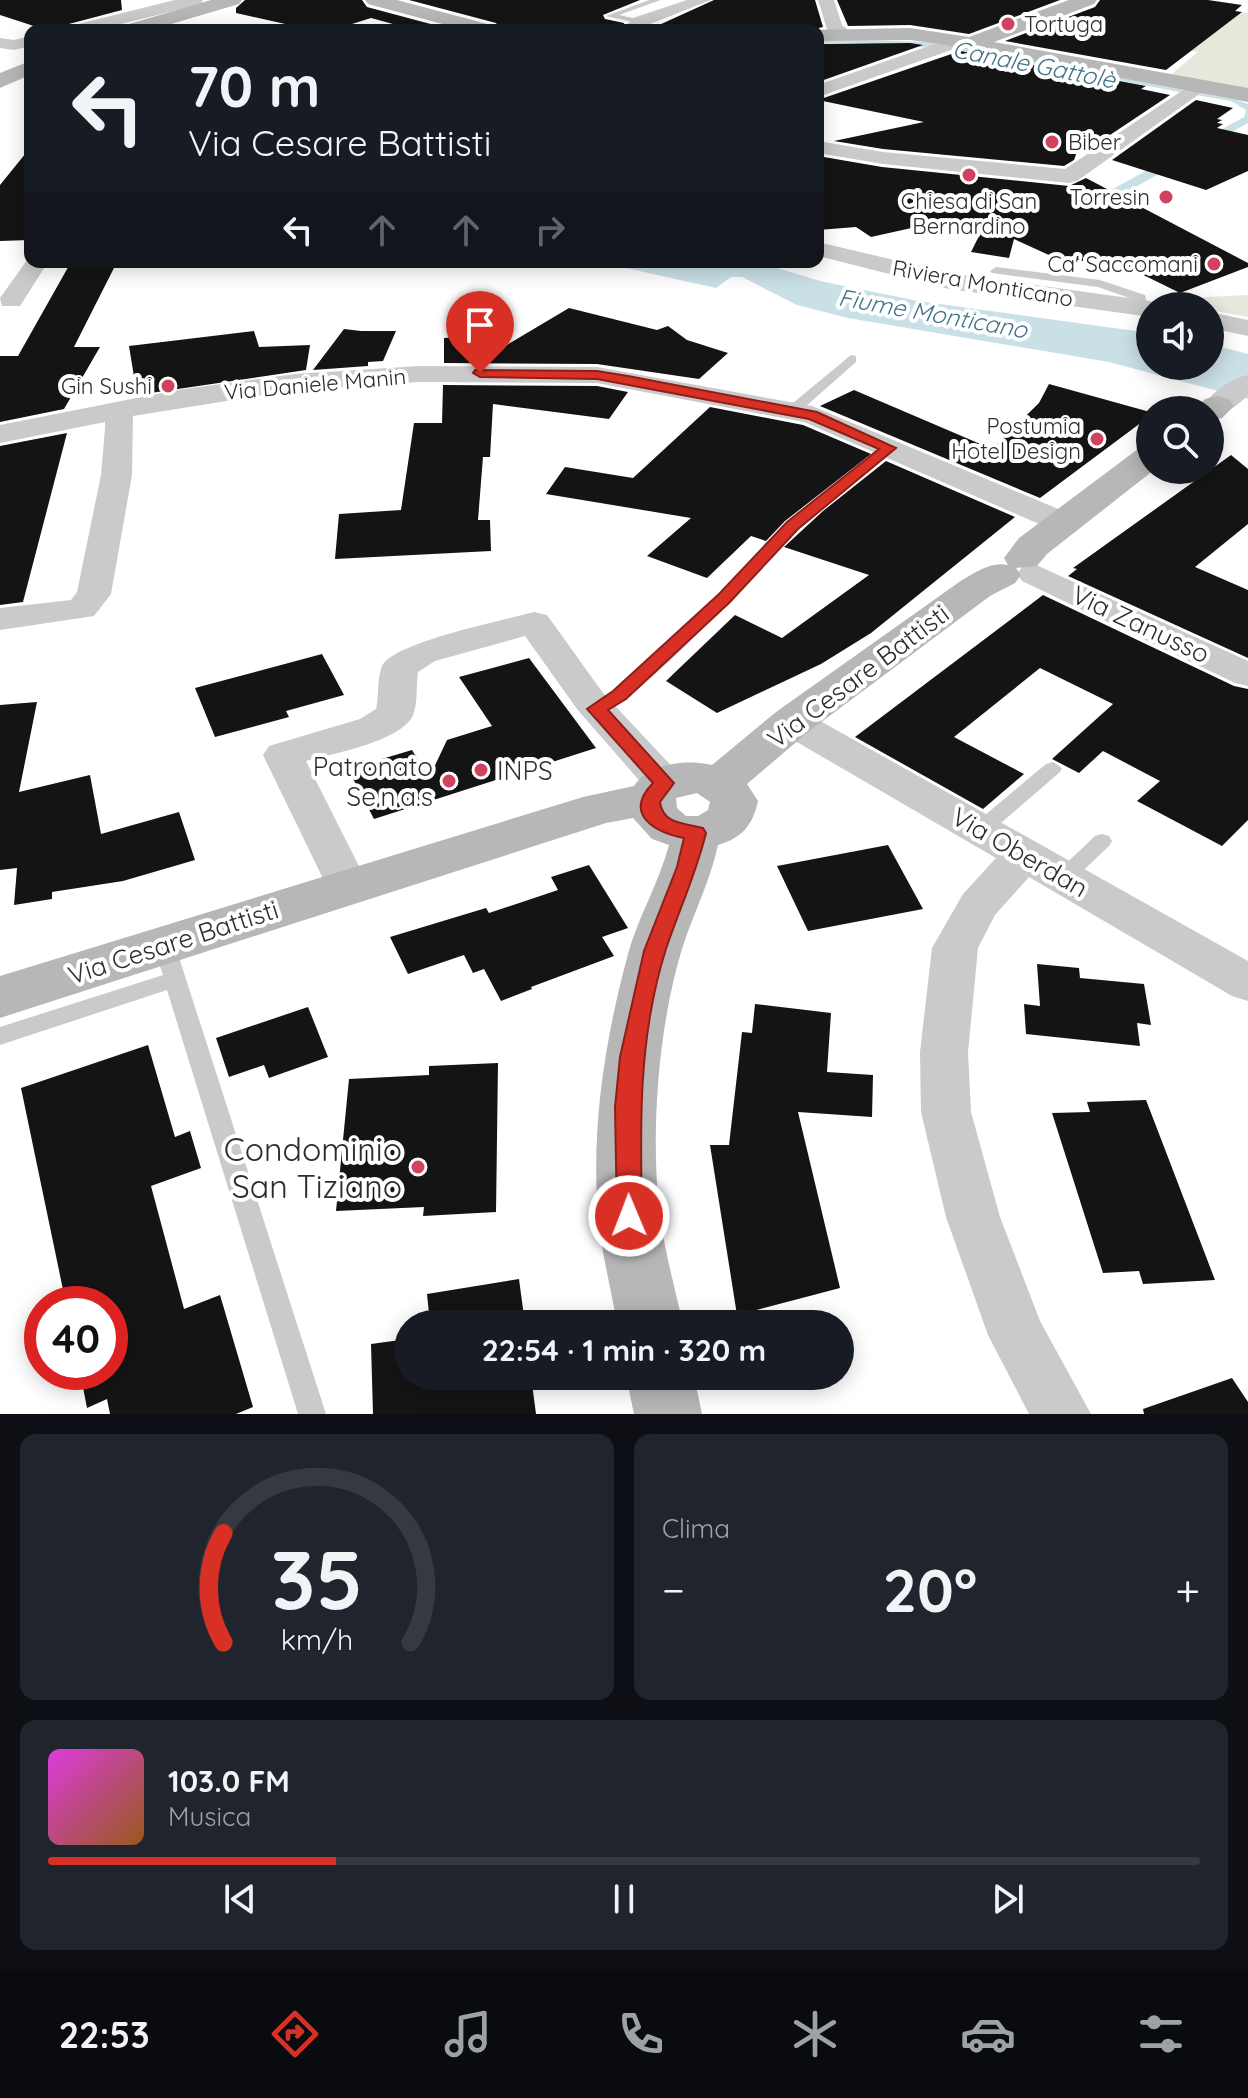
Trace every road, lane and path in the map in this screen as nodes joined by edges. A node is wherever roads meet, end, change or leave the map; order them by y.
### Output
1 (195, 0) edge
2 (232, 0) edge
3 (375, 0) edge
4 (657, 0) edge
5 (703, 0) edge
6 (826, 0) edge
7 (1087, 0) edge
8 (100, 24) edge
9 (150, 24) edge
10 (465, 24) edge
11 (632, 24) edge
12 (642, 24) edge
13 (844, 34) junction
14 (824, 35) edge
15 (954, 45) junction
16 (24, 70) edge
17 (0, 81) edge
18 (824, 89) edge
19 (1190, 91) junction
20 (1248, 95) edge
21 (824, 148) edge
22 (824, 250) edge
23 (32, 268) edge
24 (996, 271) dead end
25 (1136, 296) edge
26 (4, 307) edge
27 (1136, 308) edge
28 (1224, 323) edge
29 (1248, 328) edge
30 (851, 359) dead end
31 (1248, 383) edge
32 (1224, 400) edge
33 (118, 410) junction
34 (792, 411) junction
35 (0, 434) edge
36 (889, 448) junction
37 (1136, 467) edge
38 (1064, 523) junction
39 (1019, 569) junction
40 (0, 619) edge
41 (1248, 675) edge
42 (596, 709) junction
43 (792, 722) junction
44 (1053, 768) dead end
45 (721, 785) junction
46 (657, 793) junction
47 (980, 830) junction
48 (696, 833) junction
49 (1102, 841) dead end
50 (1044, 866) junction
51 (347, 886) junction
52 (170, 962) junction
53 (1248, 983) edge
54 (0, 997) edge
55 (0, 1036) edge
56 (647, 1310) edge
57 (663, 1390) edge
58 (312, 1414) edge
59 (668, 1414) edge
60 (1061, 1414) edge

1 - 8 street
2 - 9 street
3 - 10 street
4 - 11 lane
5 - 12 street
6 - 13 street
7 - 15 street
13 - 14 street
13 - 15 street
15 - 18 street
15 - 19 street
16 - 17 street
19 - 20 street
19 - 21 street
22 - 27 street, Riviera Monticano
23 - 26 street
24 - 25 lane
28 - 29 street
30 - 34 lane
31 - 32 street
33 - 34 street, Via Daniele Manin
33 - 35 street, Via Daniele Manin
33 - 40 street
34 - 36 street, Via Daniele Manin
36 - 38 street, Via Daniele Manin
36 - 42 lane
37 - 38 street, Via Cesare Battisti
38 - 39 street, Via Cesare Battisti
39 - 41 street, Via Zanusso
39 - 43 street, Via Cesare Battisti
42 - 46 street
42 - 51 street
43 - 45 street, Via Cesare Battisti
43 - 47 street, Via Oberdan
44 - 47 lane
45 - 46 street, Via Cesare Battisti
45 - 48 street
46 - 48 street
46 - 51 street, Via Cesare Battisti
47 - 50 street, Via Oberdan
48 - 56 street
49 - 50 lane
50 - 53 street, Via Oberdan
50 - 60 street
51 - 52 street, Via Cesare Battisti
52 - 54 street, Via Cesare Battisti
52 - 55 lane
52 - 58 lane
57 - 59 street

